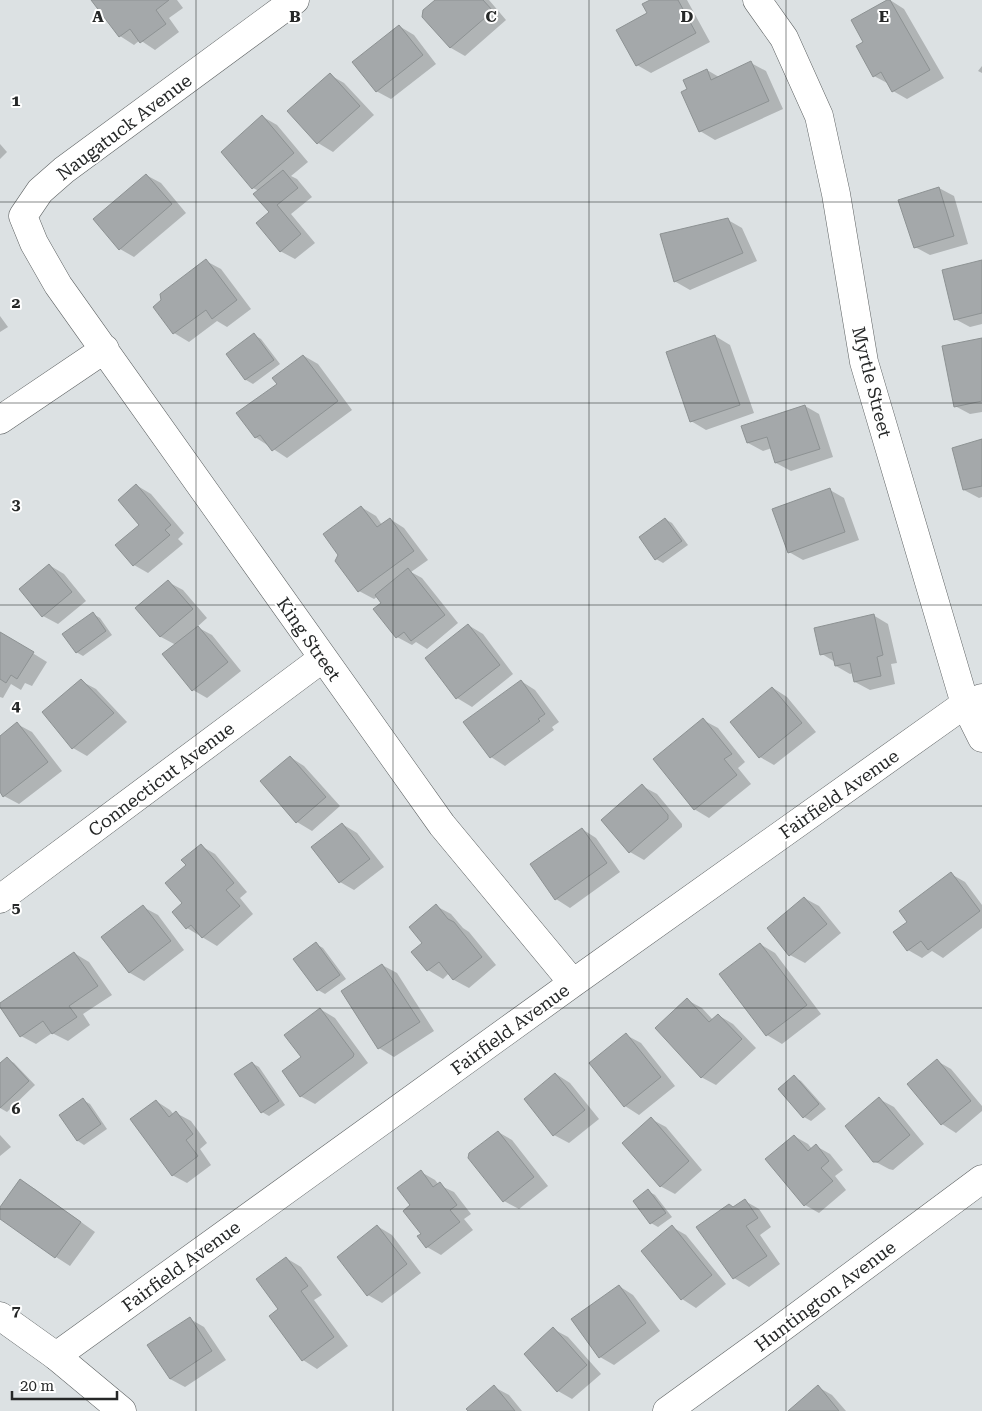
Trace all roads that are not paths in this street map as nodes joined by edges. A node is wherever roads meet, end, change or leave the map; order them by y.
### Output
1 (295, 0) edge
2 (757, 0) edge
3 (58, 285) joint
4 (105, 349) junction
5 (0, 420) edge
6 (323, 658) junction
7 (974, 701) edge
8 (982, 738) edge
9 (0, 899) edge
10 (573, 983) junction
11 (982, 1179) edge
12 (0, 1316) edge
13 (56, 1356) junction
14 (122, 1411) edge
15 (667, 1411) edge

1 - 3 street, Naugatuck Avenue
2 - 7 street, Myrtle Street
3 - 4 street, King Street
4 - 5 street
4 - 6 street, King Street
6 - 9 street, Connecticut Avenue
6 - 10 street, King Street
7 - 8 street, Myrtle Street
7 - 10 street, Fairfield Avenue
10 - 13 street, Fairfield Avenue
11 - 15 street, Huntington Avenue
12 - 13 street
13 - 14 street

